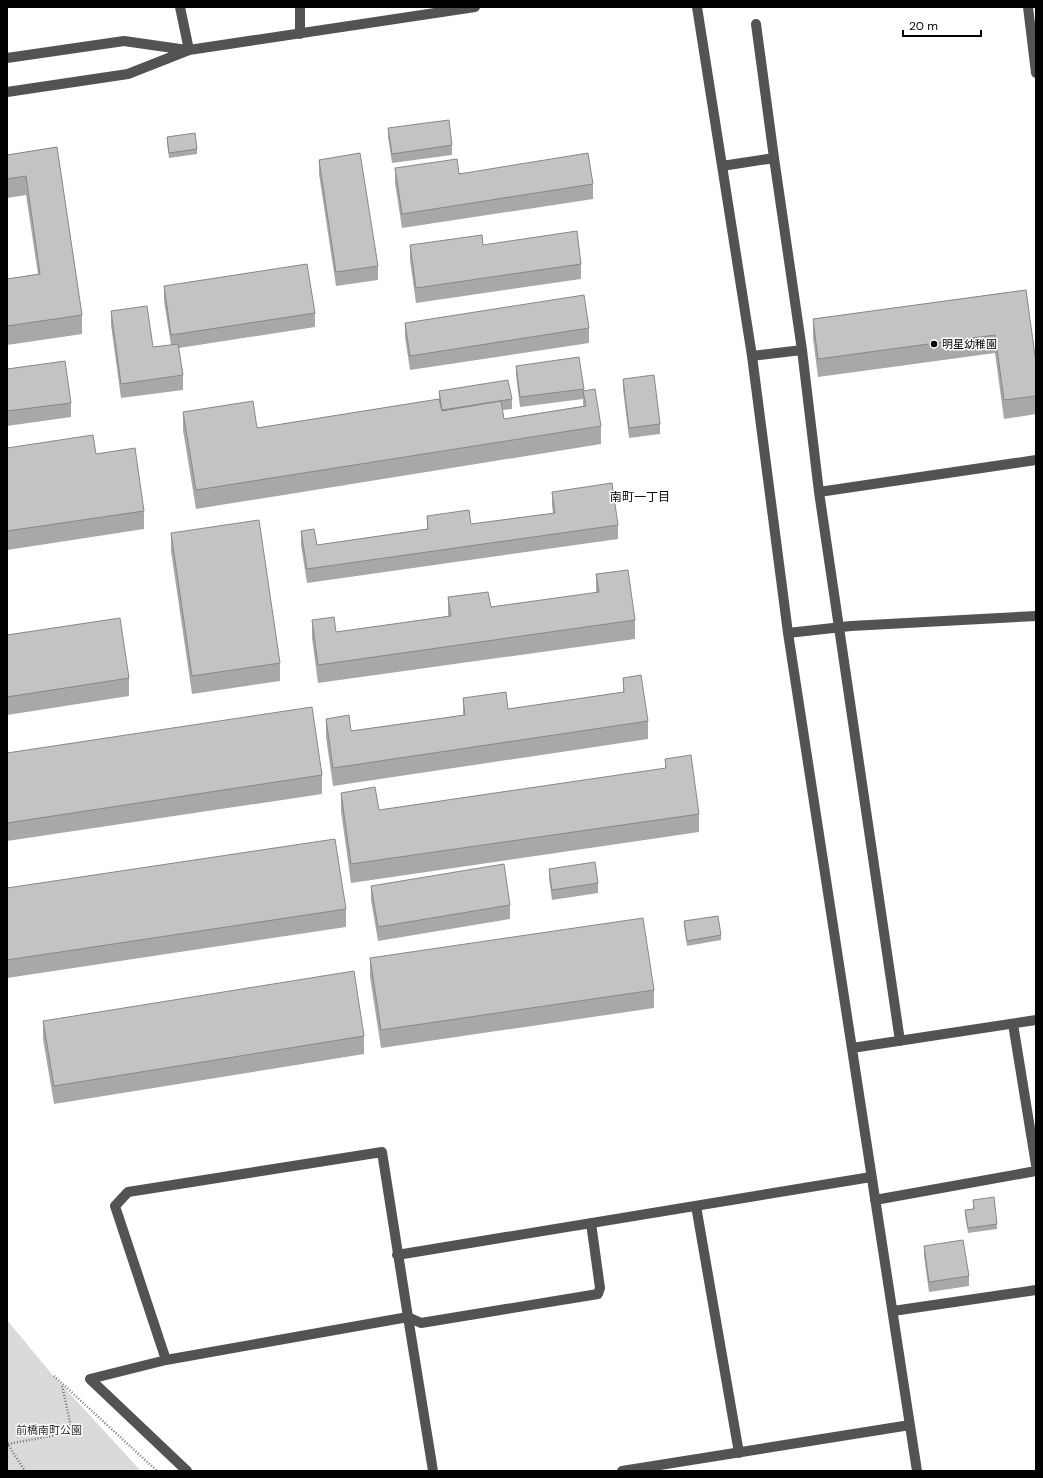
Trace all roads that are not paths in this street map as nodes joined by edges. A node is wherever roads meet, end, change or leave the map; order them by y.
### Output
1 (180, 7) edge
2 (300, 7) edge
3 (475, 7) edge
4 (697, 7) edge
5 (1028, 7) edge
6 (756, 24) dead end
7 (300, 34) junction
8 (189, 50) junction
9 (7, 58) edge
10 (1036, 73) edge
11 (7, 92) edge
12 (774, 158) junction
13 (722, 166) junction
14 (802, 350) junction
15 (752, 356) junction
16 (1036, 460) edge
17 (819, 492) junction
18 (1036, 616) edge
19 (839, 627) junction
20 (788, 633) junction
21 (1036, 1020) edge
22 (1013, 1024) junction
23 (900, 1041) junction
24 (852, 1048) junction
25 (1036, 1165) edge
26 (1036, 1171) edge
27 (871, 1177) junction
28 (875, 1200) junction
29 (696, 1206) junction
30 (591, 1223) junction
31 (397, 1255) junction
32 (1036, 1290) edge
33 (892, 1311) junction
34 (408, 1317) junction
35 (166, 1360) junction
36 (910, 1425) junction
37 (739, 1453) junction
38 (679, 1467) edge
39 (187, 1471) edge
40 (433, 1471) edge
41 (622, 1471) edge
42 (917, 1471) edge

1 - 8 street
2 - 7 street
3 - 7 street
4 - 13 street
5 - 10 street
6 - 12 street
7 - 8 street
8 - 9 street
8 - 11 street
12 - 13 street
12 - 14 street
13 - 15 street
14 - 15 street
14 - 17 street
15 - 20 street
16 - 17 street
17 - 19 street
18 - 19 street
19 - 20 street
19 - 23 street
20 - 24 street
21 - 22 street
22 - 23 street
22 - 25 street
23 - 24 street
24 - 27 street
26 - 28 street
27 - 28 street
27 - 29 street
28 - 33 street
29 - 30 street
29 - 37 street
30 - 31 street
30 - 34 street
31 - 34 street
31 - 35 street
32 - 33 street
33 - 36 street
34 - 35 street
34 - 40 street
35 - 39 street
36 - 37 street
36 - 42 street
37 - 38 street
38 - 41 street

